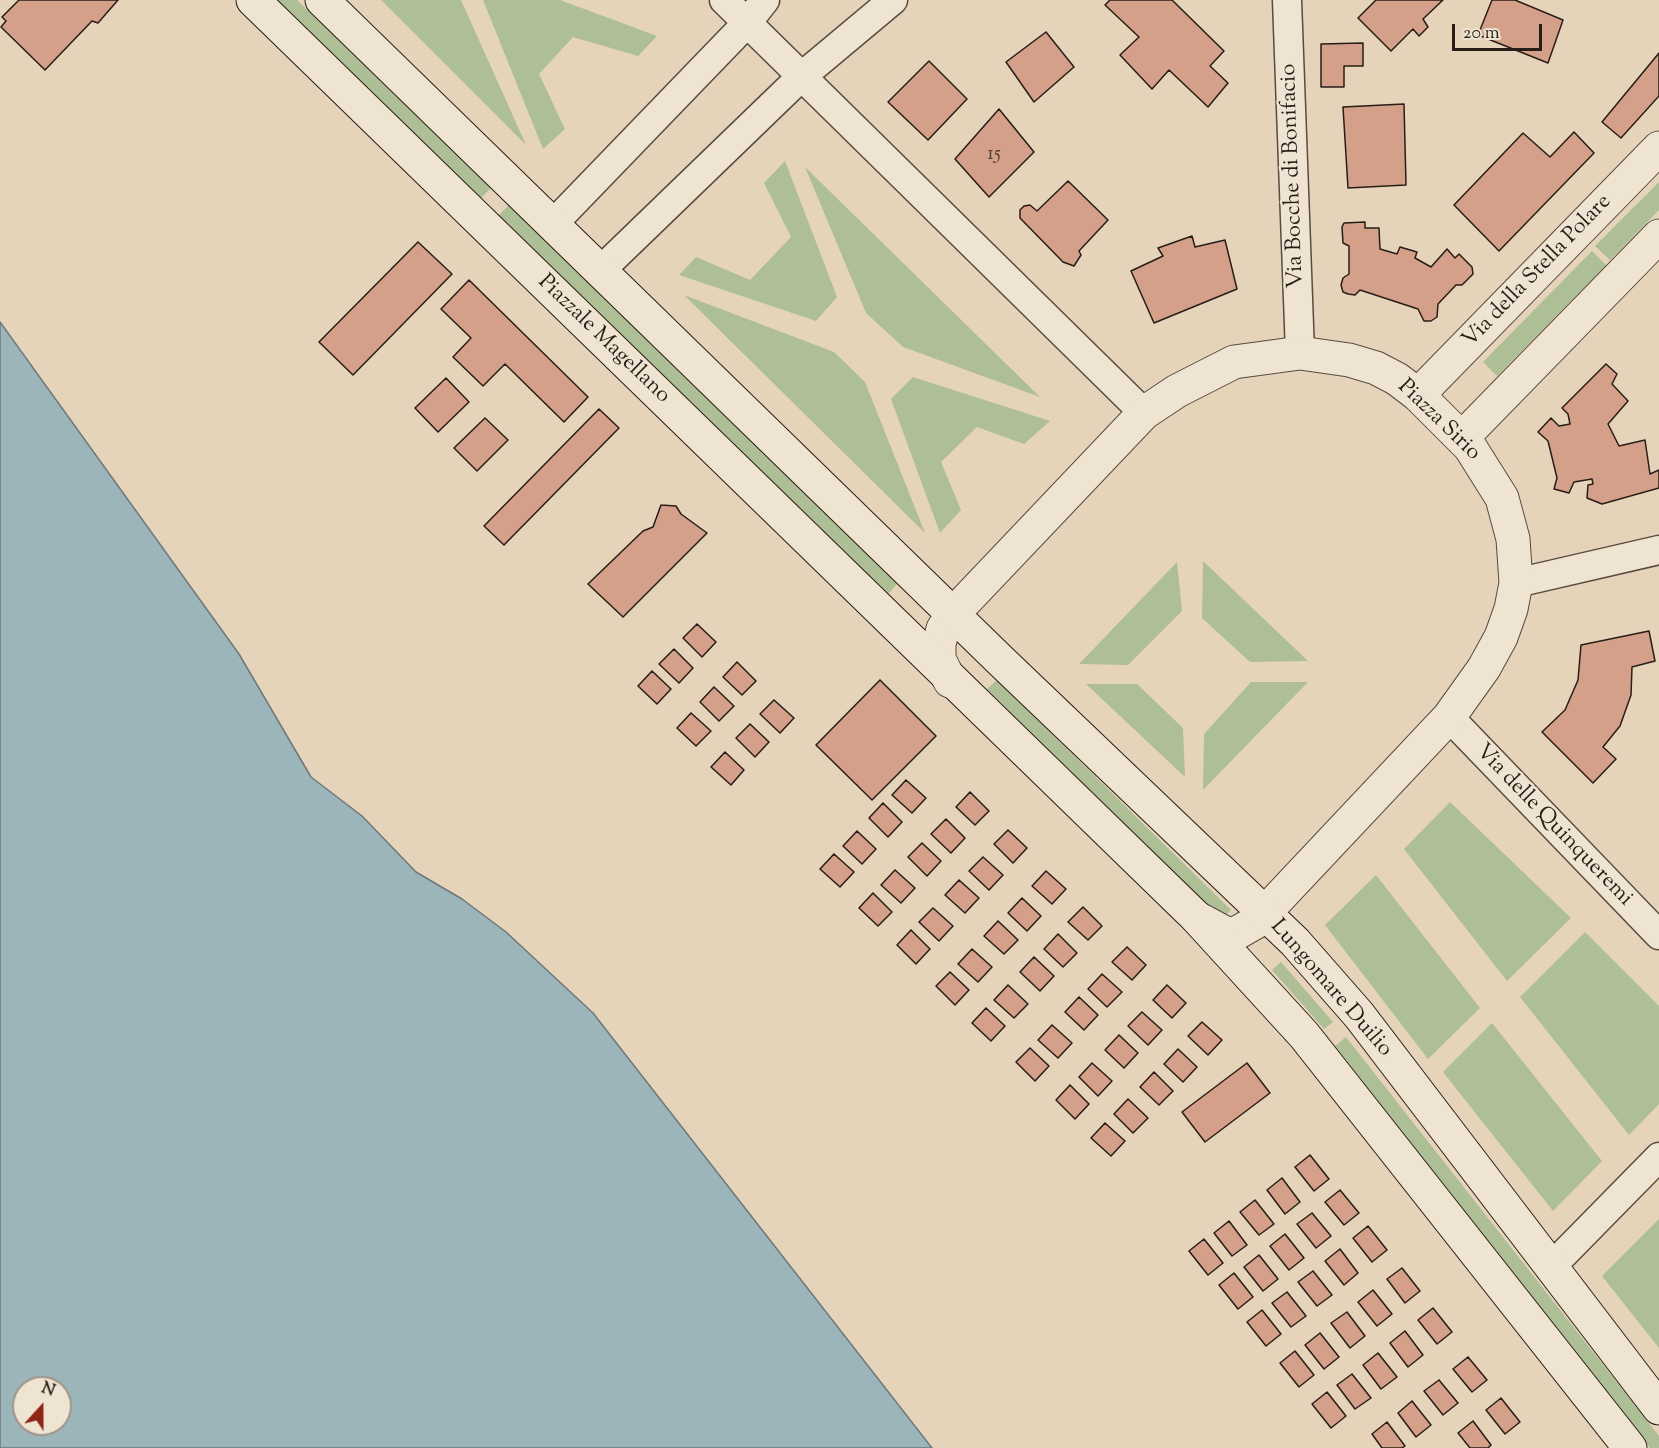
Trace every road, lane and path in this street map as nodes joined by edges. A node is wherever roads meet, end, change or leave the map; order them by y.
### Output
1 (253, 0) edge
2 (322, 0) edge
3 (724, 0) edge
4 (765, 0) edge
5 (894, 0) edge
6 (1287, 0) edge
7 (747, 23) junction
8 (801, 77) junction
9 (1659, 148) edge
10 (552, 225) junction
11 (1659, 236) edge
12 (599, 272) junction
13 (1300, 353) junction
14 (1418, 395) junction
15 (1144, 413) junction
16 (1462, 438) junction
17 (1659, 550) edge
18 (1516, 583) junction
19 (953, 614) junction
20 (950, 681) junction
21 (1449, 717) junction
22 (1265, 914) junction
23 (1197, 918) junction
24 (1659, 935) edge
25 (1659, 1157) edge
26 (1550, 1268) junction
27 (1659, 1407) edge
28 (1630, 1448) edge

1 - 20 main road, Piazzale Magellano
2 - 10 main road, Piazzale Magellano
3 - 7 street
4 - 7 street
5 - 8 street, Piazzale Magellano
6 - 13 street, Via Bocche di Bonifacio
7 - 8 street
7 - 10 street
8 - 12 street, Piazzale Magellano
8 - 15 street
9 - 14 main road, Via della Stella Polare
10 - 12 main road, Piazzale Magellano
11 - 16 main road
12 - 19 main road, Piazzale Magellano
13 - 14 main road, Piazza Sirio
13 - 15 main road, Piazza Sirio
14 - 16 main road, Piazza Sirio
15 - 19 main road, Piazza Sirio
16 - 18 main road, Piazza Sirio
17 - 18 street
18 - 21 main road, Piazza Sirio
19 - 20 main road, Piazza Sirio
19 - 22 main road, Lungomare Duilio
20 - 23 main road
21 - 22 main road, Piazza Sirio
21 - 24 street, Via delle Quinqueremi
22 - 23 main road, Piazza Sirio
22 - 26 main road, Lungomare Duilio
23 - 28 main road
25 - 26 street
26 - 27 main road, Lungomare Duilio

